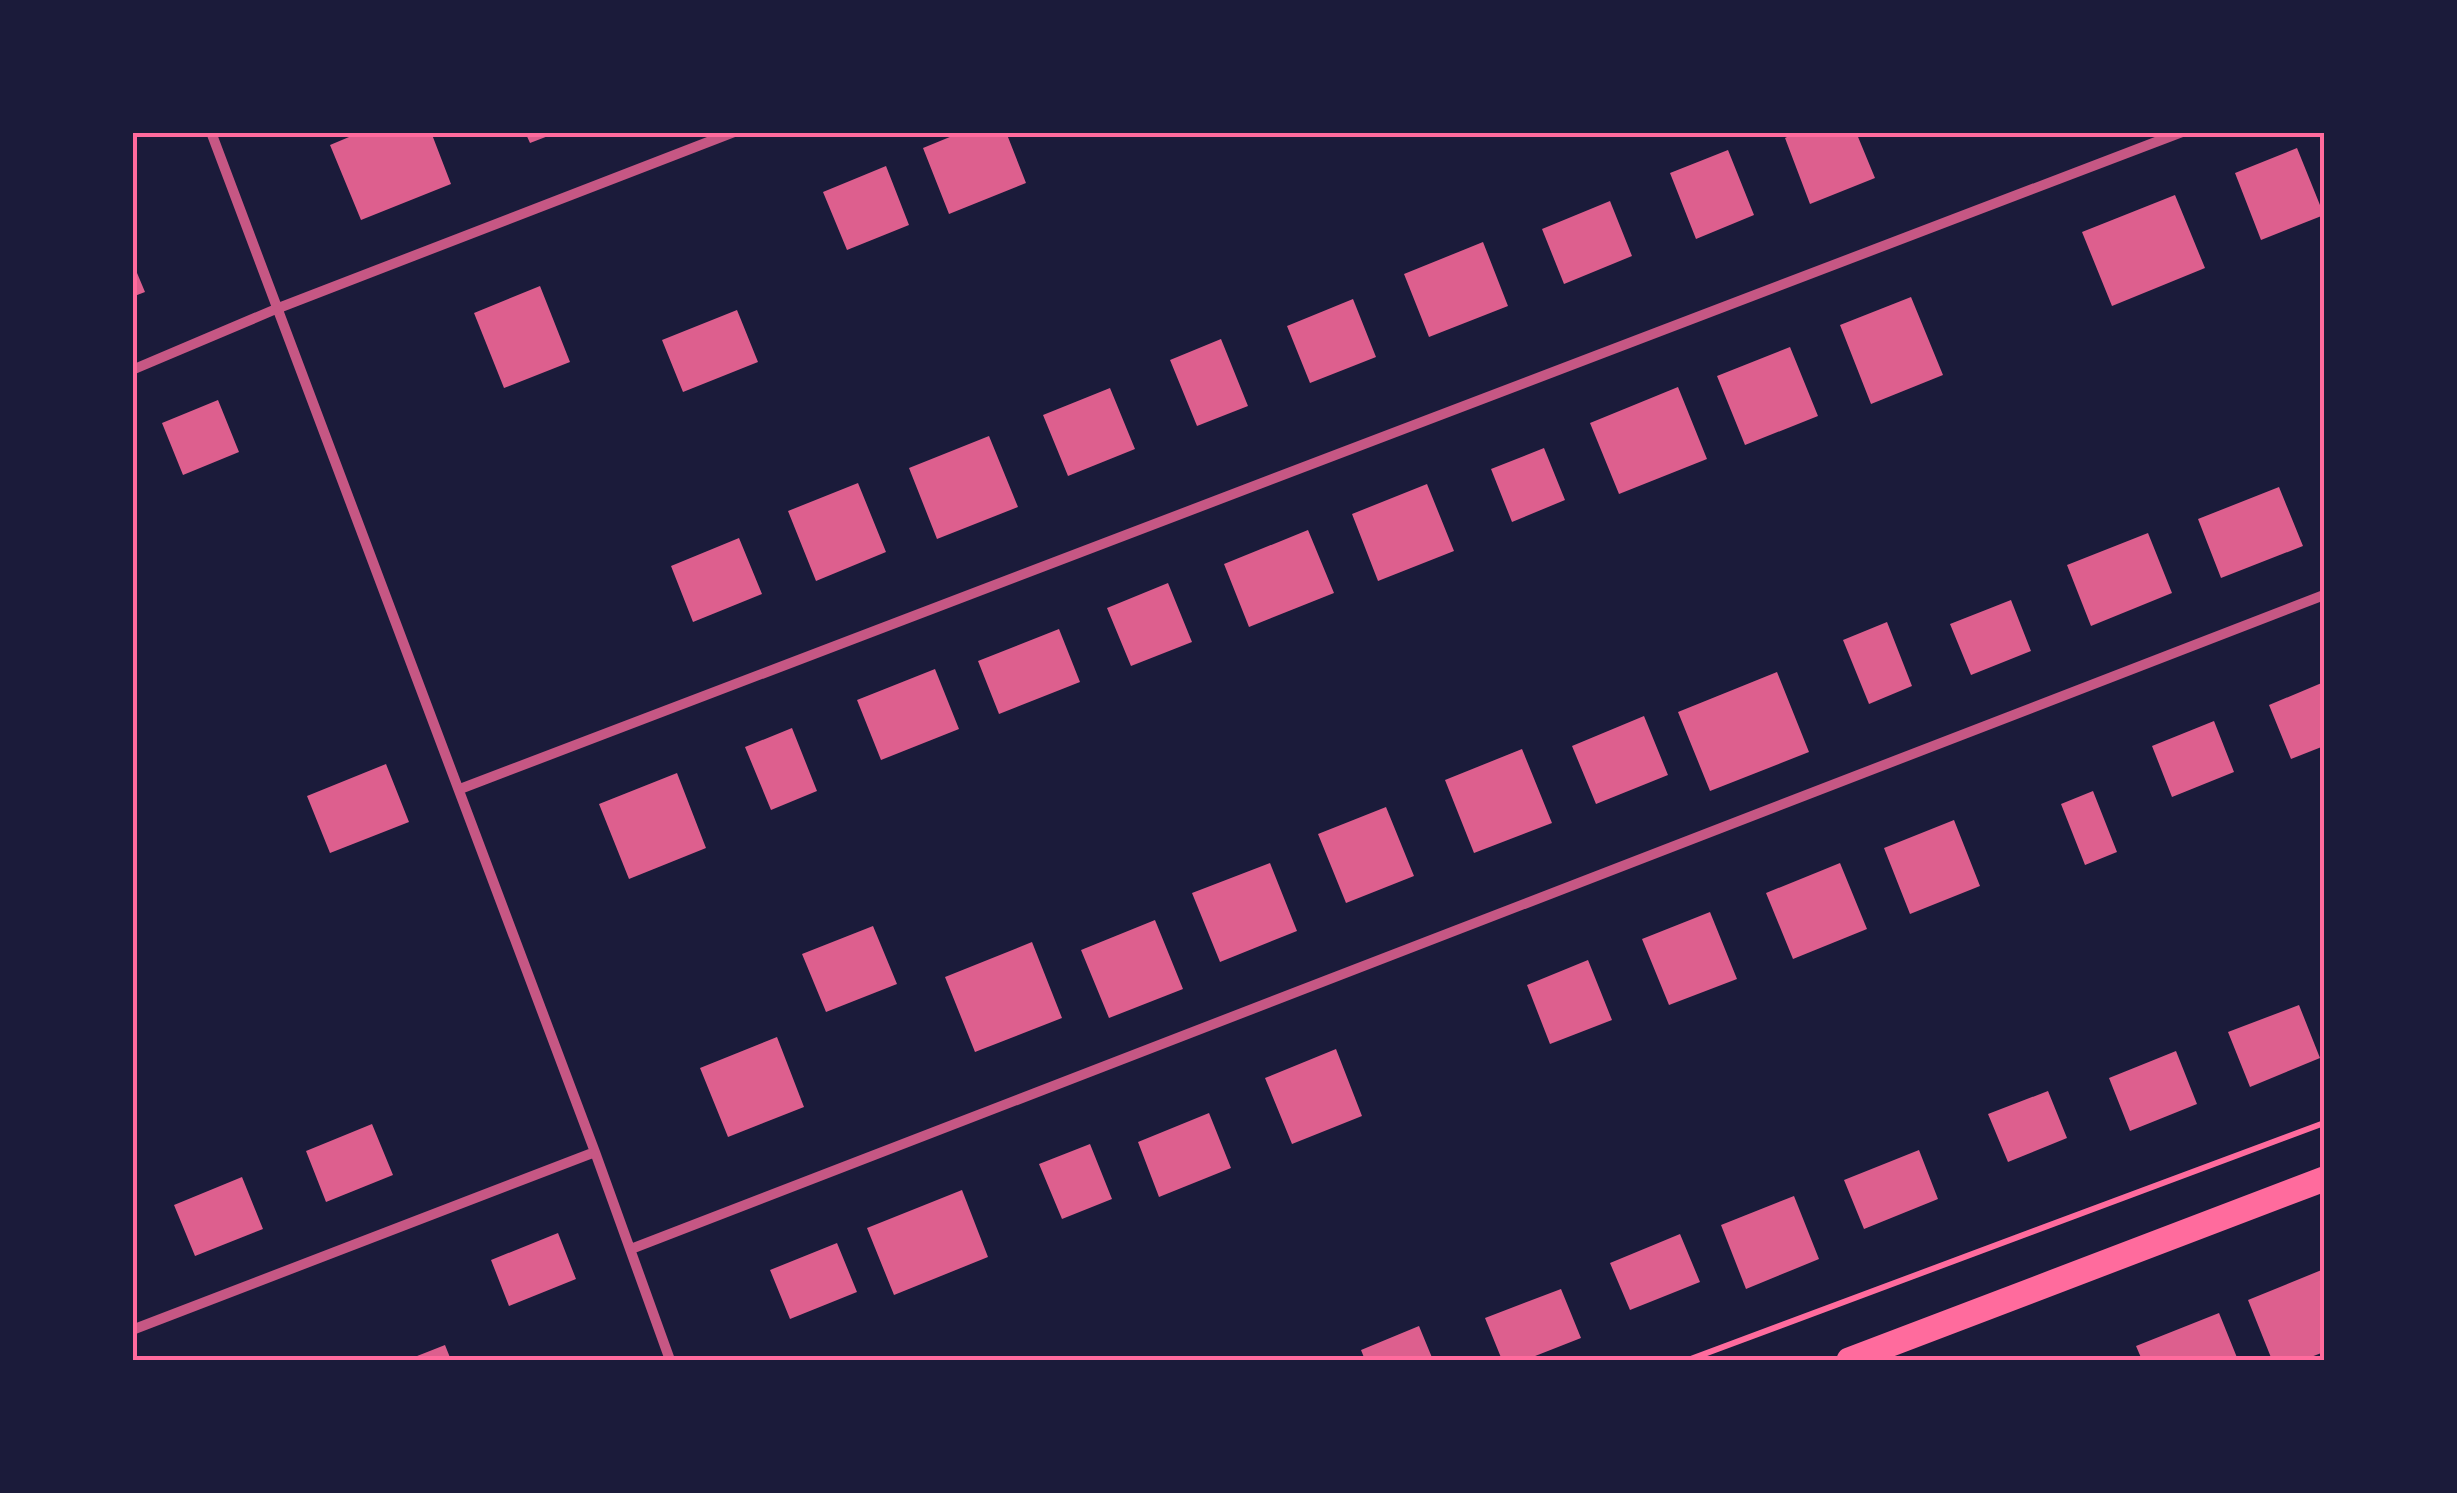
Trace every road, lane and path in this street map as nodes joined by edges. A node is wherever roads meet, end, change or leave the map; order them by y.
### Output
1 (211, 132) edge
2 (734, 132) edge
3 (2182, 132) edge
4 (276, 309) junction
5 (132, 370) edge
6 (2324, 594) edge
7 (460, 789) junction
8 (2324, 1123) edge
9 (596, 1152) junction
10 (2324, 1179) edge
11 (631, 1249) junction
12 (132, 1330) edge
13 (670, 1360) edge
14 (1688, 1360) edge
15 (1849, 1360) edge

1 - 4 street
2 - 4 street
3 - 7 street
4 - 5 street
4 - 7 street
6 - 11 street
7 - 9 street
8 - 14 path
9 - 11 street
9 - 12 street
10 - 15 main road
11 - 13 street

